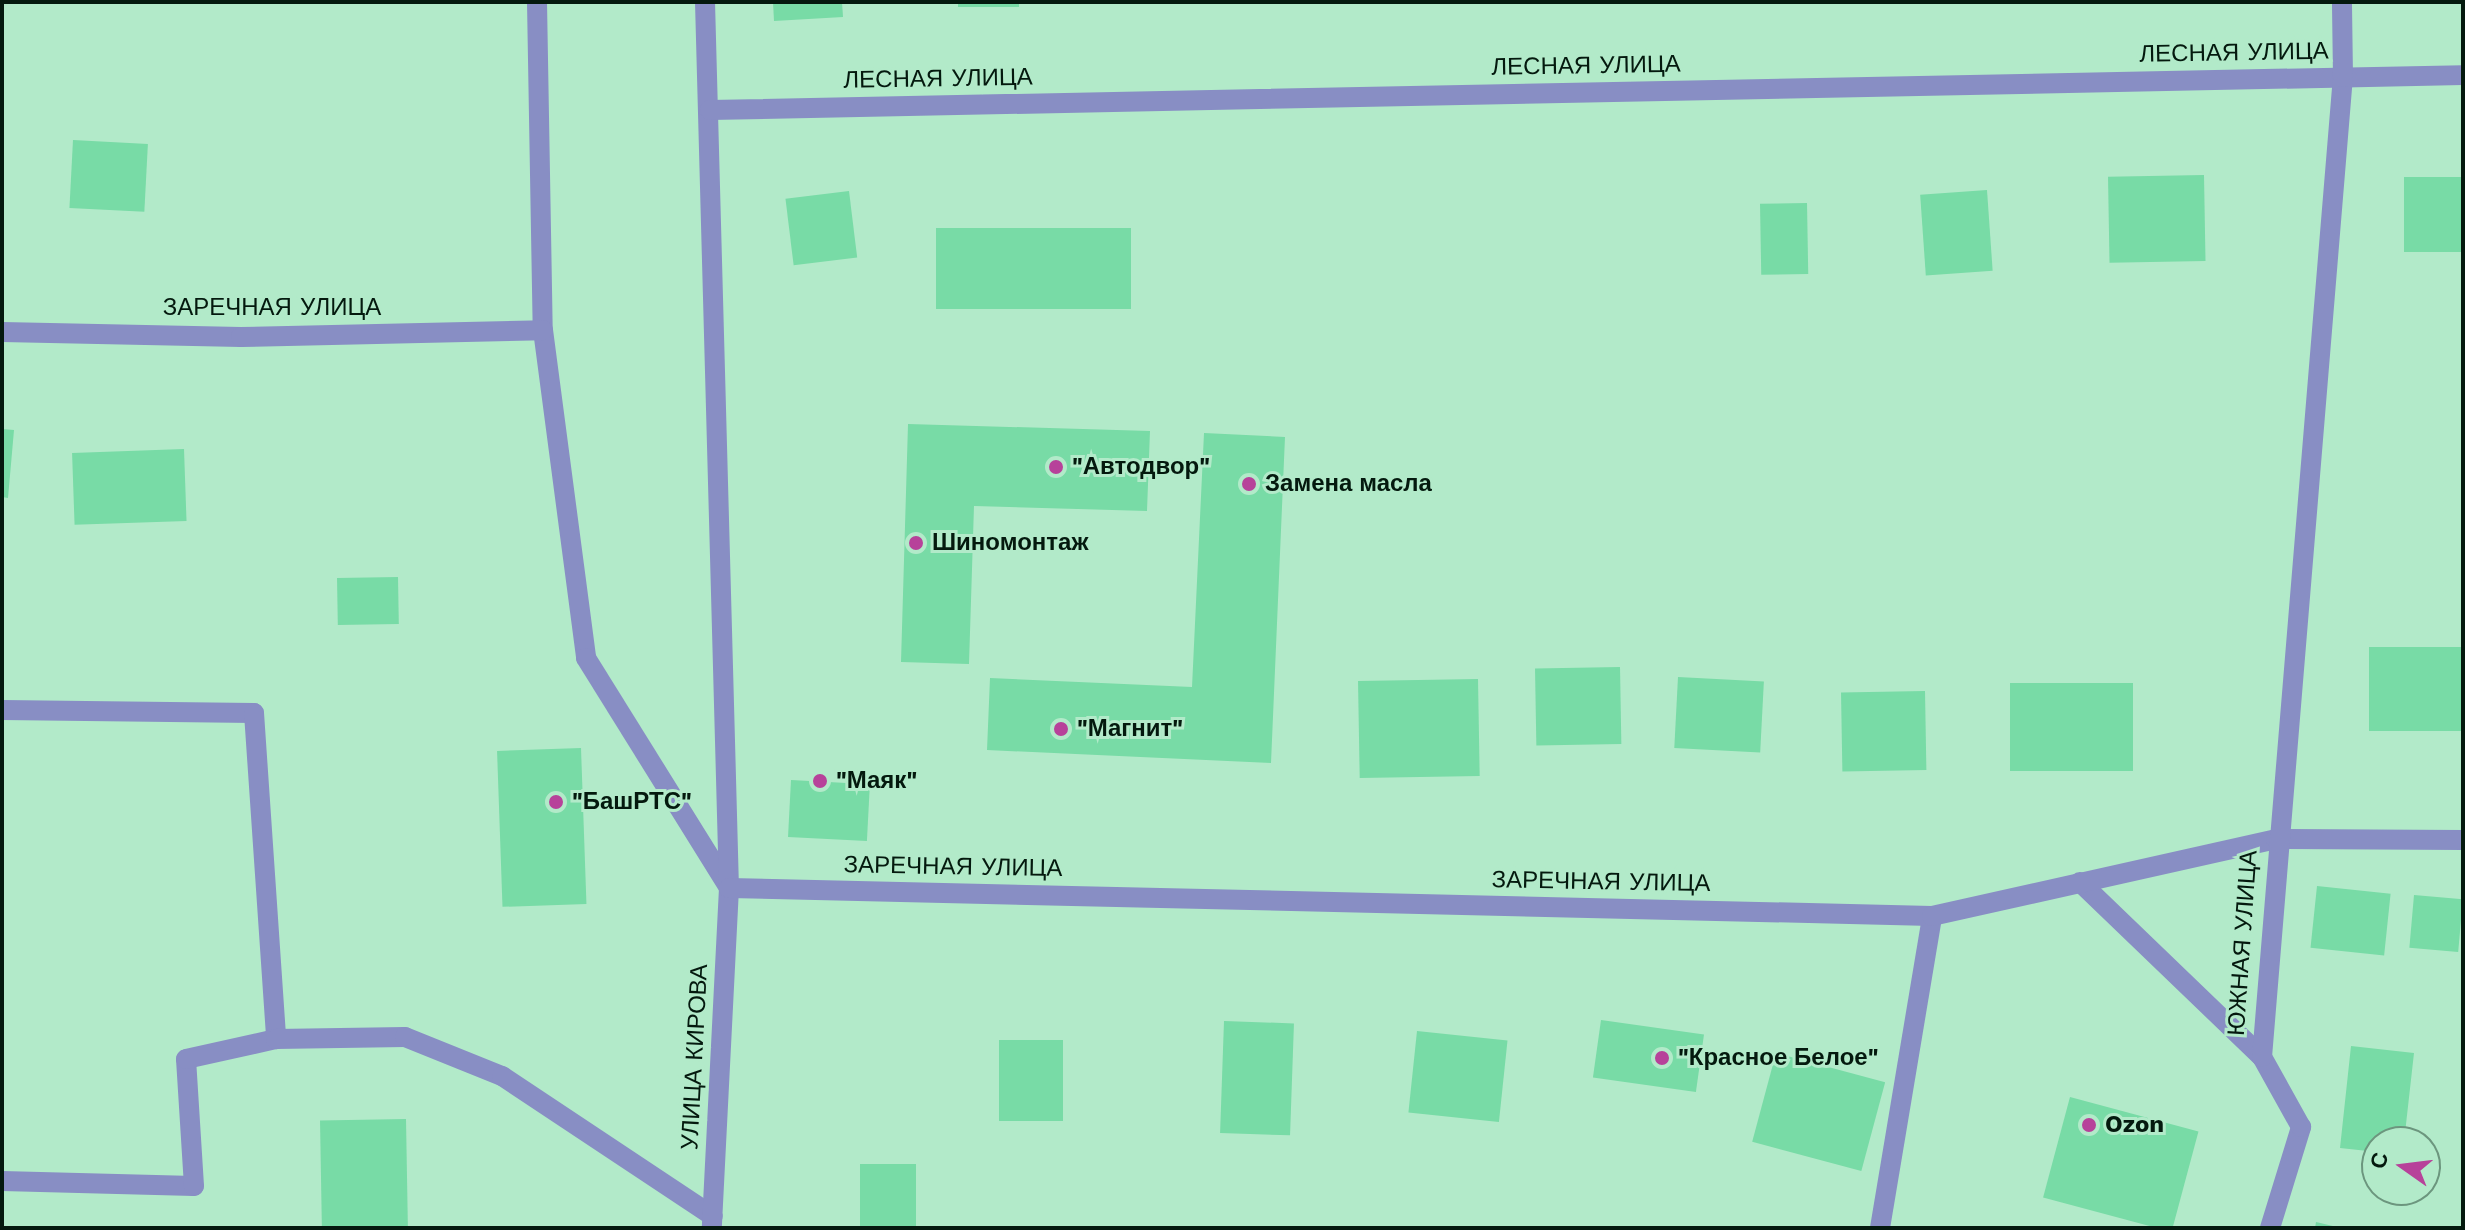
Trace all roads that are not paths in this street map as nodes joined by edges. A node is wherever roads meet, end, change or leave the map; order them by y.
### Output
1 (537, 2) edge
2 (705, 2) edge
3 (2342, 2) edge
4 (2463, 75) edge
5 (2343, 77) junction
6 (710, 110) junction
7 (543, 330) junction
8 (2, 332) edge
9 (2, 710) edge
10 (2276, 839) junction
11 (2463, 840) edge
12 (2080, 882) junction
13 (729, 888) junction
14 (1932, 916) junction
15 (276, 1039) junction
16 (2262, 1057) junction
17 (2, 1181) edge
18 (712, 1222) edge
19 (1880, 1228) edge
20 (2270, 1228) edge

1 - 7 street
2 - 6 street, УЛИЦА КИРОВА
3 - 5 street, ЮЖНАЯ УЛИЦА
4 - 5 street, ЛЕСНАЯ УЛИЦА
5 - 6 street, ЛЕСНАЯ УЛИЦА
5 - 10 street, ЮЖНАЯ УЛИЦА
6 - 13 street, УЛИЦА КИРОВА
7 - 8 street, ЗАРЕЧНАЯ УЛИЦА
7 - 13 street
9 - 15 street
10 - 11 street, ЗАРЕЧНАЯ УЛИЦА
10 - 12 street, ЗАРЕЧНАЯ УЛИЦА
10 - 16 street, ЮЖНАЯ УЛИЦА
12 - 14 street, ЗАРЕЧНАЯ УЛИЦА
12 - 16 street
13 - 14 street, ЗАРЕЧНАЯ УЛИЦА
13 - 18 street, УЛИЦА КИРОВА
14 - 19 street
15 - 17 street
15 - 18 street
16 - 20 street, ЮЖНАЯ УЛИЦА

